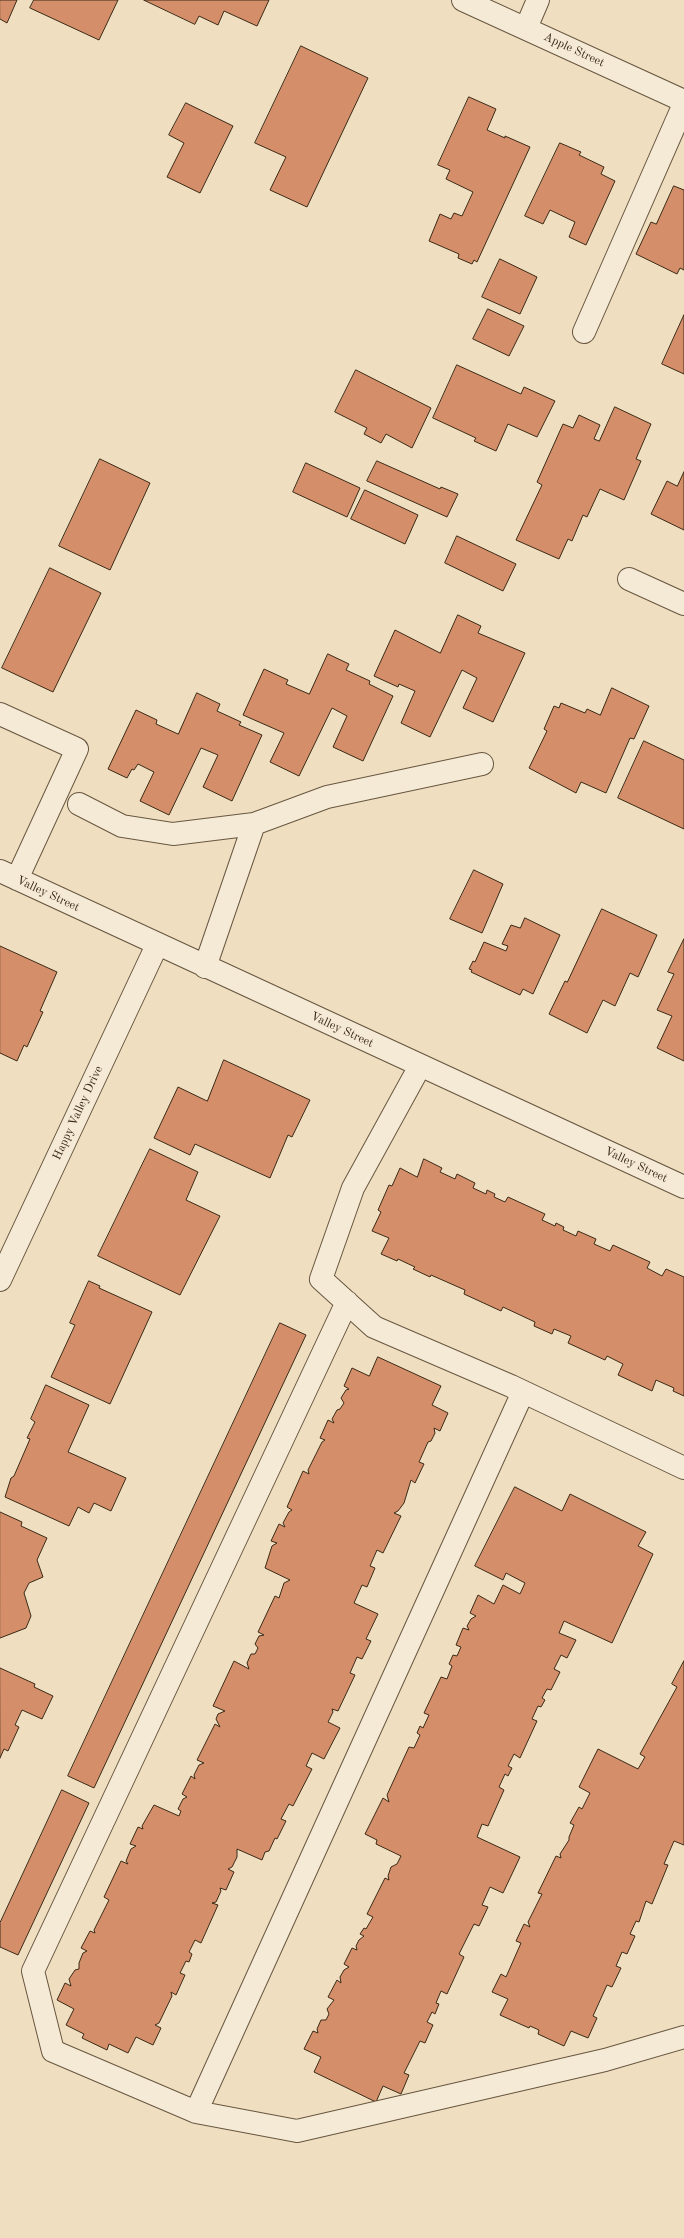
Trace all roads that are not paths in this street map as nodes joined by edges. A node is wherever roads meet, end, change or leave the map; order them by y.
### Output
1 (463, 0) edge
2 (538, 0) edge
3 (526, 28) junction
4 (684, 101) edge
5 (684, 104) edge
6 (584, 332) dead end
7 (629, 579) dead end
8 (684, 604) edge
9 (0, 714) edge
10 (482, 764) dead end
11 (79, 804) dead end
12 (254, 824) junction
13 (8, 875) edge
14 (157, 945) junction
15 (205, 967) junction
16 (420, 1066) junction
17 (684, 1187) edge
18 (0, 1280) edge
19 (347, 1302) junction
20 (524, 1392) junction
21 (684, 1468) edge
22 (684, 2037) edge
23 (196, 2112) junction

1 - 3 street, Apple Street
2 - 3 street
3 - 4 street, Apple Street
5 - 6 street
7 - 8 street
9 - 13 street
10 - 12 street
11 - 12 street
12 - 15 street
13 - 14 street, Valley Street
14 - 15 street, Valley Street
14 - 18 street, Happy Valley Drive
15 - 16 street, Valley Street
16 - 17 street, Valley Street
16 - 19 street
19 - 20 street
19 - 23 street
20 - 21 street
20 - 23 street
22 - 23 street

